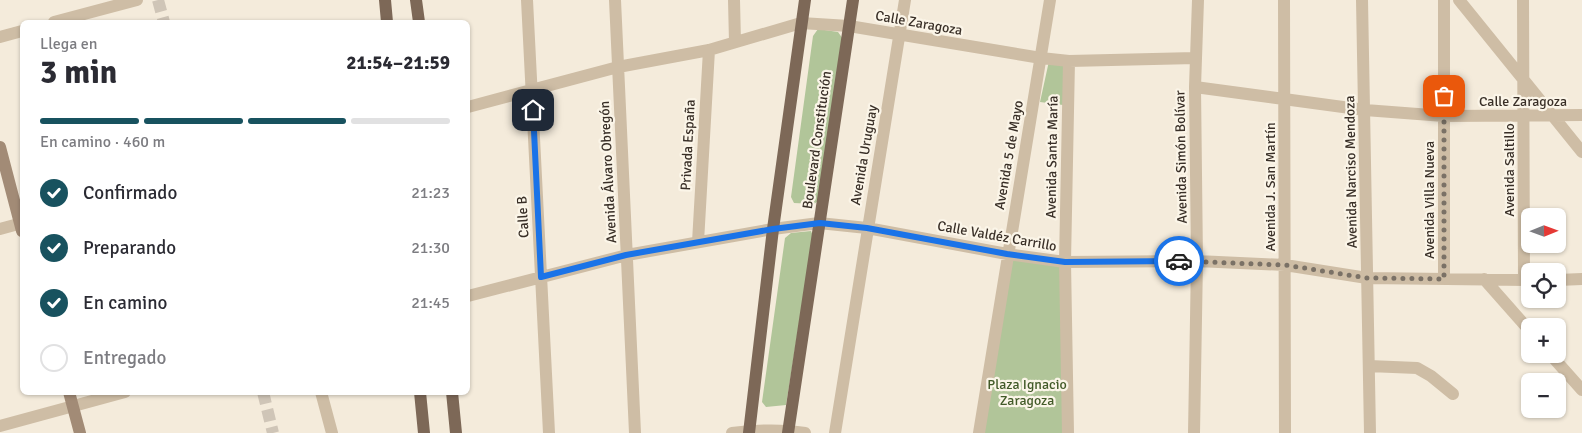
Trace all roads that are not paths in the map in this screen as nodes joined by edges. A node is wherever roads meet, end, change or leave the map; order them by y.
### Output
1 (137, 0) edge
2 (385, 0) edge
3 (416, 0) edge
4 (527, 0) edge
5 (615, 0) edge
6 (734, 0) edge
7 (805, 0) edge
8 (852, 0) edge
9 (905, 0) edge
10 (1050, 0) edge
11 (1198, 0) edge
12 (1284, 0) edge
13 (1362, 0) edge
14 (1444, 0) edge
15 (1459, 0) edge
16 (1523, 0) edge
17 (62, 20) edge
18 (387, 20) edge
19 (418, 20) edge
20 (802, 23) junction
21 (849, 26) junction
22 (20, 32) edge
23 (900, 35) junction
24 (0, 37) edge
25 (735, 42) junction
26 (709, 50) junction
27 (1041, 58) junction
28 (1195, 58) junction
29 (1069, 61) junction
30 (618, 67) junction
31 (1522, 79) junction
32 (1195, 87) junction
33 (532, 91) junction
34 (1285, 100) junction
35 (470, 106) edge
36 (1365, 110) junction
37 (1552, 115) junction
38 (1582, 115) edge
39 (1444, 116) junction
40 (1524, 116) junction
41 (0, 146) edge
42 (1582, 152) edge
43 (20, 219) edge
44 (820, 223) junction
45 (20, 226) edge
46 (867, 228) junction
47 (0, 229) edge
48 (773, 229) junction
49 (698, 242) junction
50 (1007, 254) junction
51 (626, 255) junction
52 (1197, 260) junction
53 (1065, 262) junction
54 (1527, 263) edge
55 (1285, 265) junction
56 (541, 277) junction
57 (1367, 278) junction
58 (1444, 279) junction
59 (1484, 279) junction
60 (1582, 279) edge
61 (1521, 280) edge
62 (1566, 280) edge
63 (470, 295) edge
64 (1521, 321) edge
65 (1558, 363) edge
66 (1369, 366) junction
67 (1582, 390) edge
68 (1453, 394) dead end
69 (70, 395) edge
70 (114, 395) edge
71 (322, 395) edge
72 (420, 395) edge
73 (452, 396) edge
74 (73, 406) junction
75 (0, 426) edge
76 (750, 432) edge
77 (788, 432) edge
78 (80, 433) edge
79 (332, 433) edge
80 (424, 433) edge
81 (456, 433) edge
82 (549, 433) edge
83 (635, 433) edge
84 (732, 433) edge
85 (805, 433) edge
86 (835, 433) edge
87 (979, 433) edge
88 (1068, 433) edge
89 (1194, 433) edge
90 (1285, 433) edge
91 (1370, 433) edge

1 - 17 street
2 - 18 main road
3 - 19 main road
4 - 33 street, Calle B
5 - 30 street, Avenida Álvaro Obregón
6 - 25 street
7 - 20 main road
8 - 21 main road, Boulevard Constitución
9 - 23 street, Avenida Uruguay
10 - 27 street, Avenida 5 de Mayo
11 - 28 street, Avenida Simón Bolívar
12 - 34 street, Avenida J. San Martín
13 - 36 street, Avenida Narciso Mendoza
14 - 39 street, Avenida Villa Nueva
15 - 31 street
16 - 31 street, Avenida Saltillo
20 - 21 street, Calle Zaragoza
20 - 25 street, Calle Zaragoza
20 - 48 main road
21 - 23 street, Calle Zaragoza
21 - 44 main road, Boulevard Constitución
22 - 24 street
23 - 27 street, Calle Zaragoza
23 - 46 street, Avenida Uruguay
25 - 26 street, Calle Zaragoza
26 - 30 street, Calle Zaragoza
26 - 49 street, Privada España
27 - 29 street, Calle Zaragoza
27 - 50 street, Avenida 5 de Mayo
28 - 29 street, Calle Zaragoza
28 - 32 street, Avenida Simón Bolívar
29 - 53 street, Avenida Santa María
30 - 33 street, Calle Zaragoza
30 - 51 street, Avenida Álvaro Obregón
31 - 37 street
31 - 40 street, Avenida Saltillo
32 - 34 street, Calle Zaragoza
32 - 52 street, Avenida Simón Bolívar
33 - 35 street, Calle Zaragoza
33 - 56 street, Calle B
34 - 36 street, Calle Zaragoza
34 - 55 street, Avenida J. San Martín
36 - 39 street, Calle Zaragoza
36 - 57 street, Avenida Narciso Mendoza
37 - 38 street, Calle Zaragoza
37 - 40 street, Calle Zaragoza
37 - 42 street
39 - 40 street, Calle Zaragoza
39 - 58 street, Avenida Villa Nueva
40 - 54 street, Avenida Saltillo
41 - 43 street
44 - 46 street, Calle Valdéz Carrillo
44 - 48 street, Calle Valdéz Carrillo
44 - 77 main road, Boulevard Constitución
45 - 47 street
46 - 50 street, Calle Valdéz Carrillo
46 - 86 street, Avenida Uruguay
48 - 49 street, Calle Valdéz Carrillo
48 - 76 main road
49 - 51 street, Calle Valdéz Carrillo
50 - 53 street, Calle Valdéz Carrillo
50 - 87 street, Avenida 5 de Mayo
51 - 56 street, Calle Valdéz Carrillo
51 - 83 street, Avenida Álvaro Obregón
52 - 53 street, Calle Valdéz Carrillo
52 - 55 street, Calle Valdéz Carrillo
52 - 89 street, Avenida Simón Bolívar
53 - 88 street, Avenida Santa María
55 - 57 street, Calle Valdéz Carrillo
55 - 90 street, Avenida J. San Martín
56 - 63 street, Calle Valdéz Carrillo
56 - 82 street, Calle B
57 - 58 street, Calle Valdéz Carrillo
57 - 66 street, Avenida Narciso Mendoza
58 - 59 street, Calle Valdéz Carrillo
59 - 61 street, Calle Valdéz Carrillo
59 - 64 street
60 - 62 street
65 - 67 street
66 - 68 street
66 - 91 street, Avenida Narciso Mendoza
69 - 74 street
70 - 74 street
71 - 79 street
72 - 80 main road
73 - 81 main road
74 - 75 street
74 - 78 street
76 - 77 street
76 - 84 street
77 - 85 street

